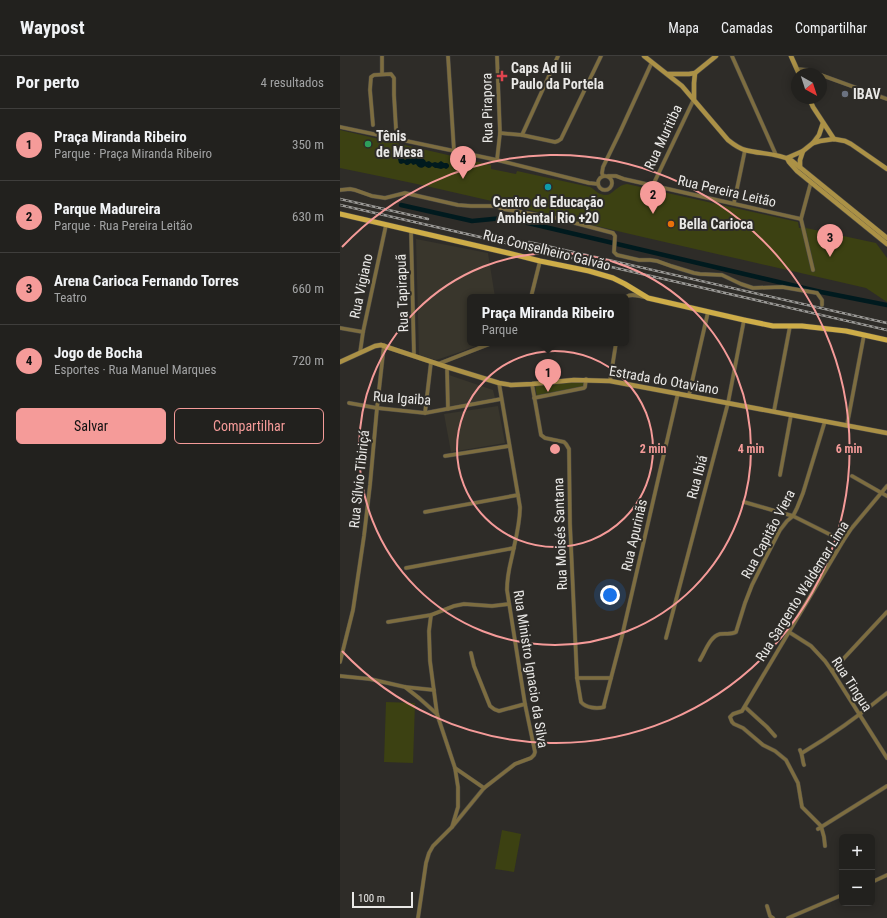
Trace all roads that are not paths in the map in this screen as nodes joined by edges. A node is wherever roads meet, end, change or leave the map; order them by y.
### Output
1 (382, 56) edge
2 (448, 56) edge
3 (497, 56) edge
4 (558, 56) edge
5 (601, 56) edge
6 (644, 56) edge
7 (716, 56) edge
8 (732, 56) edge
9 (791, 56) edge
10 (652, 62) junction
11 (796, 68) edge
12 (695, 73) junction
13 (382, 74) junction
14 (668, 74) junction
15 (827, 77) edge
16 (694, 98) junction
17 (887, 99) edge
18 (811, 104) edge
19 (823, 123) junction
20 (373, 125) dead end
21 (340, 127) edge
22 (396, 130) dead end
23 (500, 133) junction
24 (522, 135) junction
25 (834, 139) junction
26 (813, 143) junction
27 (745, 150) junction
28 (454, 151) junction
29 (803, 151) junction
30 (776, 155) junction
31 (787, 158) junction
32 (497, 160) junction
33 (800, 167) junction
34 (887, 169) edge
35 (603, 176) junction
36 (608, 176) junction
37 (624, 179) junction
38 (811, 182) junction
39 (612, 183) junction
40 (598, 184) junction
41 (653, 185) junction
42 (340, 190) edge
43 (734, 203) junction
44 (340, 214) edge
45 (801, 219) junction
46 (386, 225) junction
47 (411, 230) junction
48 (887, 238) edge
49 (887, 245) edge
50 (540, 261) junction
51 (813, 270) dead end
52 (532, 294) edge
53 (629, 296) edge
54 (648, 298) junction
55 (822, 305) dead end
56 (708, 312) junction
57 (744, 320) junction
58 (790, 326) junction
59 (340, 328) edge
60 (363, 332) junction
61 (864, 335) junction
62 (887, 340) edge
63 (384, 345) junction
64 (484, 346) edge
65 (616, 346) edge
66 (360, 352) junction
67 (414, 356) junction
68 (340, 362) edge
69 (431, 362) junction
70 (438, 364) junction
71 (446, 367) junction
72 (586, 379) junction
73 (610, 381) junction
74 (498, 383) junction
75 (532, 384) junction
76 (678, 393) junction
77 (690, 395) junction
78 (534, 398) junction
79 (501, 399) junction
80 (349, 403) dead end
81 (728, 403) junction
82 (377, 408) junction
83 (448, 409) junction
84 (774, 412) junction
85 (426, 413) junction
86 (791, 414) junction
87 (825, 421) junction
88 (848, 425) junction
89 (887, 433) edge
90 (509, 446) junction
91 (444, 456) dead end
92 (780, 475) dead end
93 (852, 476) dead end
94 (887, 486) edge
95 (882, 493) junction
96 (518, 495) junction
97 (887, 496) edge
98 (744, 502) dead end
99 (424, 512) dead end
100 (793, 516) junction
101 (843, 541) junction
102 (514, 548) junction
103 (406, 568) dead end
104 (509, 604) junction
105 (887, 612) edge
106 (431, 615) junction
107 (388, 622) dead end
108 (789, 632) junction
109 (666, 638) dead end
110 (471, 652) dead end
111 (700, 660) dead end
112 (340, 662) edge
113 (832, 671) junction
114 (340, 676) edge
115 (576, 678) junction
116 (611, 678) junction
117 (405, 687) junction
118 (434, 690) junction
119 (887, 693) edge
120 (581, 702) joint
121 (525, 704) junction
122 (744, 709) junction
123 (437, 714) junction
124 (860, 715) junction
125 (775, 736) dead end
126 (887, 758) edge
127 (804, 764) dead end
128 (455, 768) junction
129 (887, 786) edge
130 (484, 788) junction
131 (452, 827) junction
132 (819, 828) junction
133 (825, 846) dead end
134 (887, 874) edge
135 (875, 880) edge
136 (839, 896) edge
137 (767, 906) dead end
138 (418, 918) edge
139 (772, 918) edge
140 (788, 918) edge

1 - 13 street
2 - 28 street
3 - 23 street, Rua Pirapora
4 - 24 street
5 - 24 street
6 - 10 street
7 - 12 street
8 - 30 street
9 - 11 street
10 - 14 street
10 - 35 street
12 - 14 street
12 - 16 street
13 - 20 street
13 - 22 street
14 - 16 street
15 - 17 street
16 - 27 street
16 - 41 street, Rua Muritiba
18 - 19 street
19 - 25 street
19 - 26 street
21 - 28 street
23 - 24 street
23 - 32 street, Rua Pirapora
25 - 26 street
25 - 34 street
26 - 29 street
27 - 30 street
27 - 43 street
28 - 32 street
29 - 31 street
29 - 33 street
30 - 31 street
31 - 33 street
31 - 38 street
32 - 40 street
33 - 48 street
35 - 36 street
35 - 40 street
36 - 37 street, Rua Pereira Leitão
36 - 39 street
37 - 39 street
37 - 41 street, Rua Pereira Leitão
38 - 45 street
38 - 49 street
39 - 40 street
41 - 43 street, Rua Pereira Leitão
42 - 55 street
43 - 45 street, Rua Pereira Leitão
44 - 46 main road, Rua Conselheiro Galvão
45 - 51 street
46 - 47 main road, Rua Conselheiro Galvão
46 - 60 street, Rua Vigiano
47 - 50 main road, Rua Conselheiro Galvão
47 - 67 street, Rua Tapirapuã
50 - 52 street
50 - 54 main road, Rua Conselheiro Galvão
53 - 54 street
54 - 56 main road, Rua Conselheiro Galvão
56 - 57 main road, Rua Conselheiro Galvão
56 - 77 street
57 - 58 main road, Rua Conselheiro Galvão
57 - 81 street, Rua Ibiá
58 - 61 main road, Rua Conselheiro Galvão
58 - 84 street
59 - 60 street
60 - 66 street, Rua Vigiano
61 - 62 main road, Rua Conselheiro Galvão
61 - 88 street
63 - 66 street
63 - 67 street, Estrada do Otaviano
63 - 82 street, Rua Sílvio Tibiriçá
64 - 70 street
65 - 73 street
66 - 68 street
67 - 69 street, Estrada do Otaviano
69 - 70 street, Estrada do Otaviano
69 - 85 street
70 - 71 street, Estrada do Otaviano
71 - 74 street, Estrada do Otaviano
71 - 83 street
72 - 73 street, Estrada do Otaviano
72 - 75 street, Estrada do Otaviano
72 - 78 street
73 - 76 street, Estrada do Otaviano
74 - 75 street, Estrada do Otaviano
74 - 79 street, Rua Ministro Ignacio da Silva
75 - 78 street, Rua Moisés Santana
76 - 77 street, Estrada do Otaviano
76 - 116 street, Rua Apurinãs
77 - 81 street, Estrada do Otaviano
78 - 115 street, Rua Moisés Santana
79 - 83 street, Rua Igaiba
79 - 90 street, Rua Ministro Ignacio da Silva
80 - 82 street, Rua Igaiba
81 - 84 street, Estrada do Otaviano
81 - 109 street, Rua Ibiá
82 - 85 street, Rua Igaiba
82 - 112 street, Rua Sílvio Tibiriçá
83 - 85 street, Rua Igaiba
84 - 86 street, Estrada do Otaviano
86 - 87 street, Estrada do Otaviano
86 - 92 street
87 - 88 street, Estrada do Otaviano
87 - 100 street, Rua Capitão Viera
88 - 89 street, Estrada do Otaviano
90 - 91 street
90 - 96 street, Rua Ministro Ignacio da Silva
93 - 95 street
94 - 95 street, Rua Sargento Waldemar Lima
95 - 97 street
95 - 101 street, Rua Sargento Waldemar Lima
96 - 99 street
96 - 102 street, Rua Ministro Ignacio da Silva
98 - 100 street
100 - 101 street
100 - 111 street, Rua Capitão Viera
101 - 108 street, Rua Sargento Waldemar Lima
102 - 103 street
102 - 104 street, Rua Ministro Ignacio da Silva
104 - 106 street
104 - 121 street, Rua Ministro Ignacio da Silva
105 - 113 street
106 - 107 street
106 - 118 street
108 - 113 street, Rua Tingua
108 - 122 street, Rua Sargento Waldemar Lima
110 - 121 street
113 - 124 street, Rua Tingua
114 - 117 street
115 - 116 street
115 - 120 street, Rua Moisés Santana
116 - 120 street, Rua Apurinãs
117 - 118 street
117 - 123 street
118 - 123 street
119 - 124 street
121 - 130 street, Rua Ministro Ignacio da Silva
122 - 125 street
122 - 132 street, Rua Sargento Waldemar Lima
123 - 128 street
124 - 126 street, Rua Tingua
124 - 127 street
128 - 130 street
128 - 131 street
129 - 132 street
130 - 131 street, Rua Ministro Ignacio da Silva
131 - 138 street, Rua Ministro Ignacio da Silva
132 - 133 street
134 - 135 street
136 - 140 street
137 - 139 street

